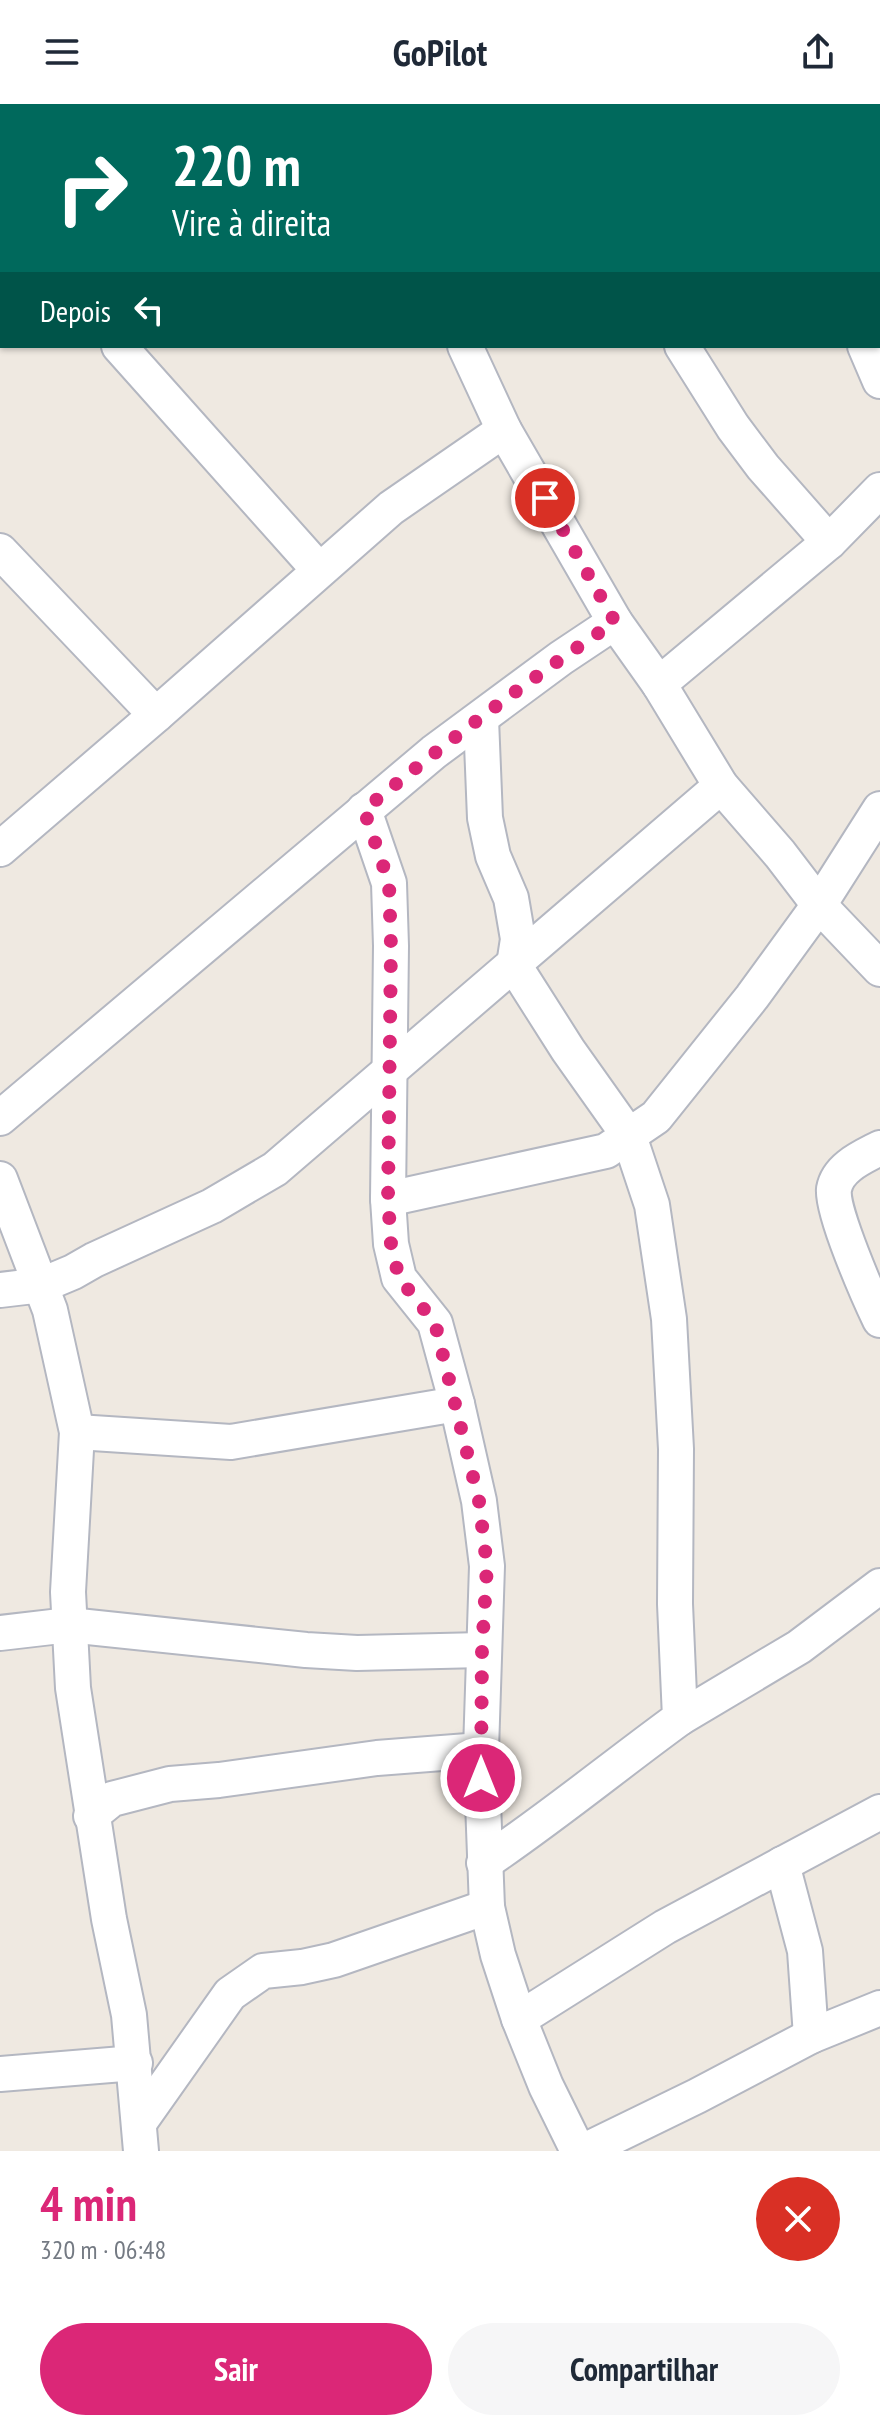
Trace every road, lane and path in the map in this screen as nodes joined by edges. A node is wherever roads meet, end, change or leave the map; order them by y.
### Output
1 (121, 348) edge
2 (466, 348) edge
3 (683, 348) edge
4 (866, 348) edge
5 (880, 381) edge
6 (504, 430) junction
7 (879, 496) edge
8 (829, 542) junction
9 (0, 551) edge
10 (319, 570) junction
11 (615, 622) junction
12 (659, 684) junction
13 (156, 715) junction
14 (481, 719) junction
15 (721, 786) junction
16 (880, 809) edge
17 (364, 810) junction
18 (0, 849) edge
19 (819, 905) junction
20 (514, 965) junction
21 (880, 969) edge
22 (390, 1072) junction
23 (0, 1118) edge
24 (629, 1136) junction
25 (880, 1148) edge
26 (0, 1179) edge
27 (388, 1199) junction
28 (42, 1285) junction
29 (0, 1290) edge
30 (880, 1320) edge
31 (457, 1404) junction
32 (77, 1432) junction
33 (880, 1586) edge
34 (69, 1625) junction
35 (0, 1633) edge
36 (482, 1650) junction
37 (680, 1718) junction
38 (481, 1750) junction
39 (880, 1812) edge
40 (91, 1816) junction
41 (484, 1863) junction
42 (782, 1864) junction
43 (487, 1907) junction
44 (880, 2008) edge
45 (519, 2019) junction
46 (811, 2036) junction
47 (135, 2063) junction
48 (0, 2074) edge
49 (140, 2137) edge
50 (578, 2151) edge
51 (584, 2151) edge

1 - 10 street
2 - 6 street
3 - 8 street
4 - 5 street
6 - 10 street
6 - 11 street
7 - 8 street
8 - 12 street
9 - 13 street
10 - 13 street
11 - 12 street
11 - 14 street
12 - 15 street
13 - 18 street
14 - 17 street
14 - 20 street
15 - 19 street
15 - 20 street
16 - 19 street
17 - 22 street
17 - 23 street
19 - 21 street
19 - 24 street
20 - 22 street
20 - 24 street
22 - 27 street
22 - 28 street
24 - 27 street
24 - 37 street
25 - 30 street
26 - 28 street
27 - 31 street
28 - 29 street
28 - 32 street
31 - 32 street
31 - 36 street
32 - 34 street
33 - 37 street
34 - 35 street
34 - 36 street
34 - 40 street
36 - 38 street
37 - 41 street
38 - 40 street
38 - 41 street
39 - 42 street
40 - 47 street
41 - 43 street
42 - 45 street
42 - 46 street
43 - 45 street
43 - 49 street
44 - 46 street
45 - 50 street
46 - 51 street
47 - 48 street
47 - 49 street

